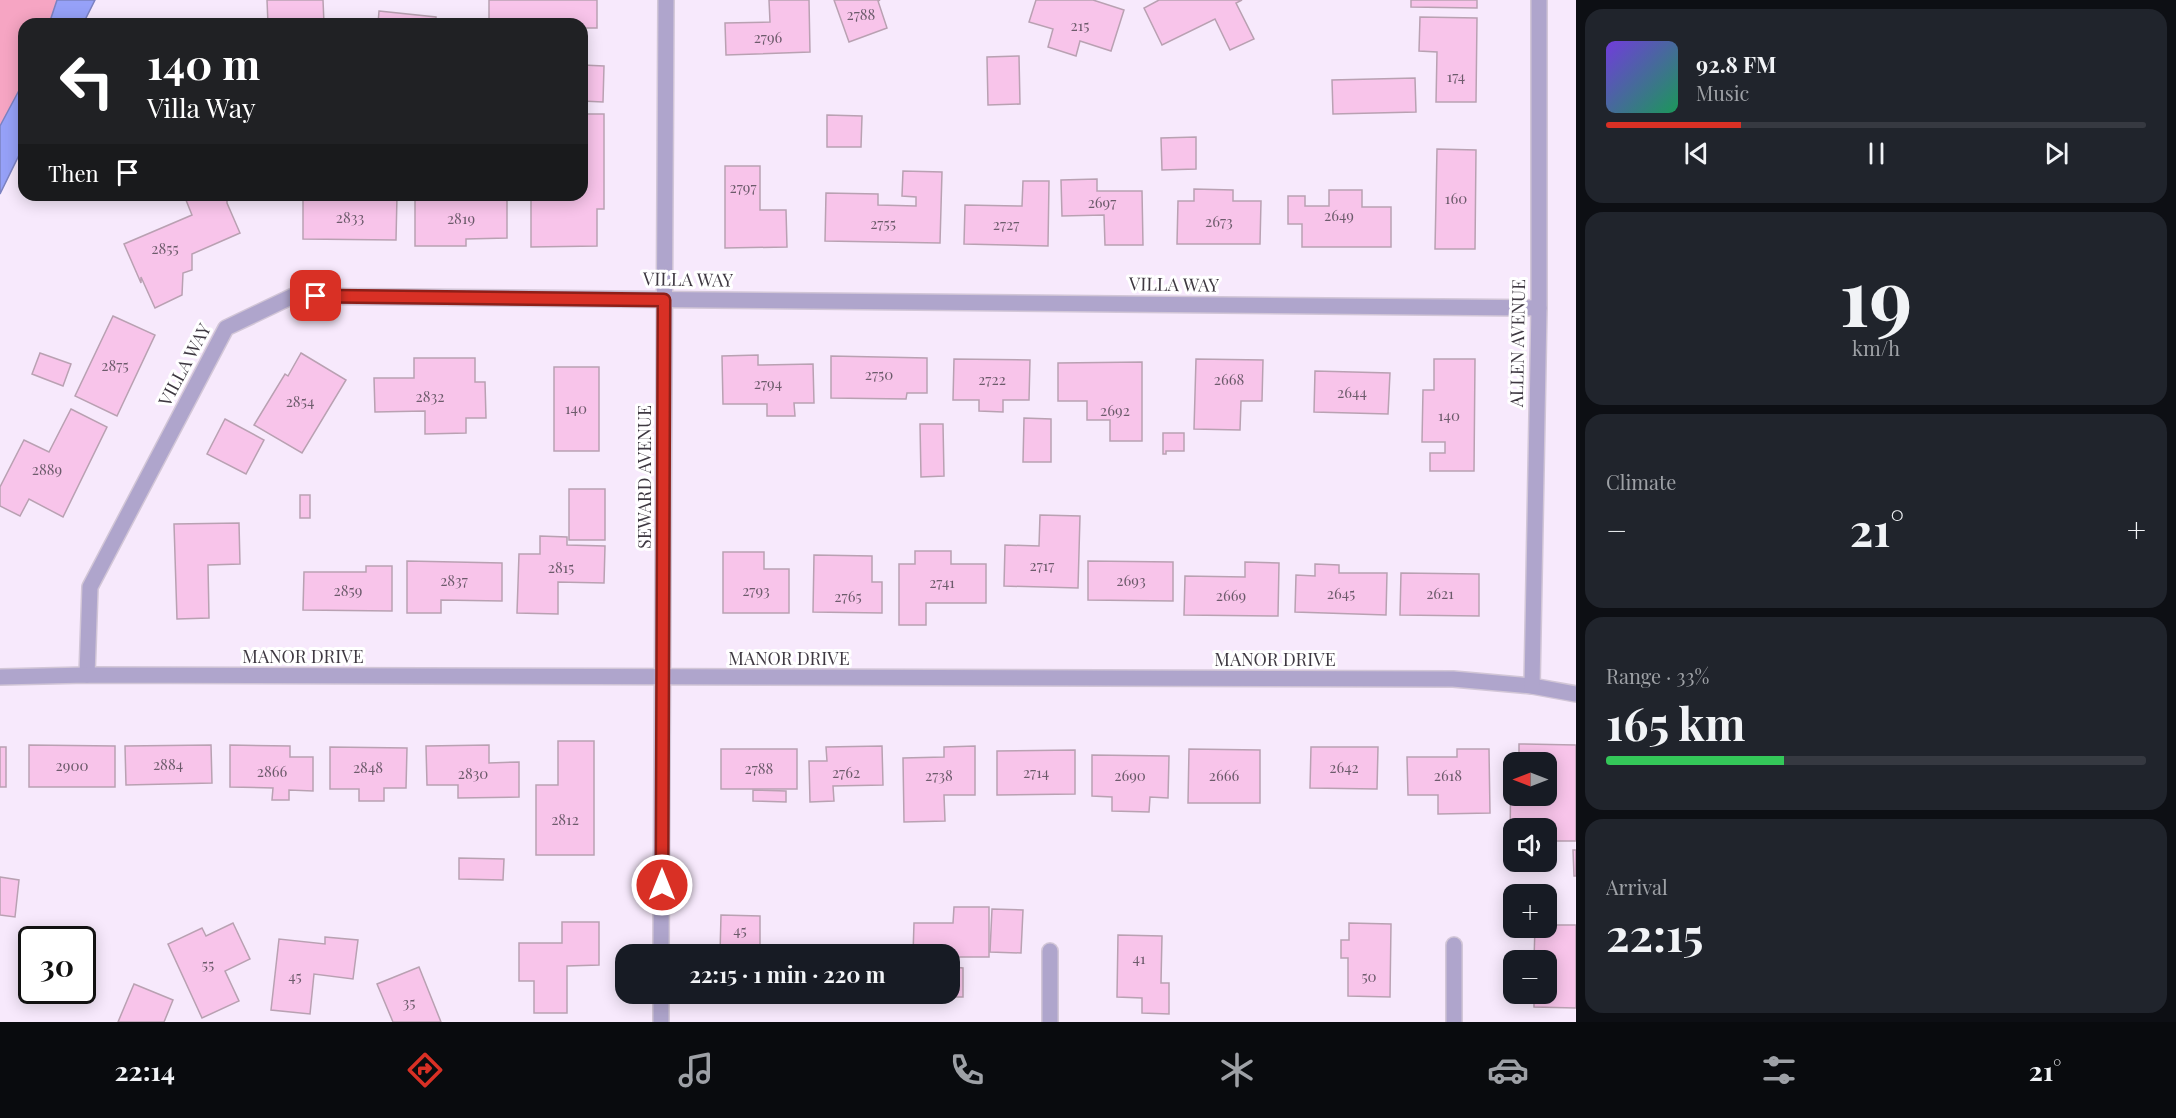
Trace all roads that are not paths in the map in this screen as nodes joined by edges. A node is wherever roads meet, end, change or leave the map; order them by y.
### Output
1 (666, 0) edge
2 (1539, 0) edge
3 (664, 300) junction
4 (1539, 308) junction
5 (87, 675) junction
6 (0, 677) edge
7 (664, 678) junction
8 (1532, 686) junction
9 (1576, 694) edge
10 (661, 944) edge
11 (1454, 945) dead end
12 (1050, 951) dead end
13 (661, 1004) edge
14 (661, 1022) edge
15 (1050, 1022) edge
16 (1454, 1022) edge

1 - 3 street, SEWARD AVENUE
2 - 4 street, ALLEN AVENUE
3 - 4 street, VILLA WAY
3 - 5 street, VILLA WAY
3 - 7 street, SEWARD AVENUE
4 - 8 street, ALLEN AVENUE
5 - 6 street, MANOR DRIVE
5 - 7 street, MANOR DRIVE
7 - 8 street, MANOR DRIVE
7 - 10 street, SEWARD AVENUE
8 - 9 street, MANOR DRIVE
11 - 16 street
12 - 15 street
13 - 14 street

